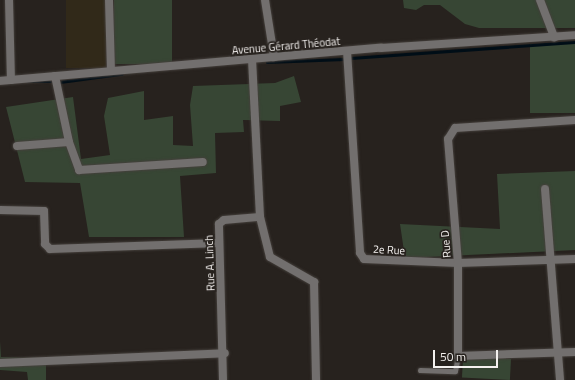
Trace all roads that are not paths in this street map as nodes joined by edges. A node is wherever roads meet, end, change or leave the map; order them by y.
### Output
1 (10, 0) edge
2 (109, 0) edge
3 (265, 0) edge
4 (540, 0) edge
5 (575, 35) edge
6 (554, 37) junction
7 (347, 51) junction
8 (274, 57) junction
9 (252, 63) junction
10 (111, 71) junction
11 (56, 76) junction
12 (11, 80) junction
13 (0, 81) edge
14 (575, 120) edge
15 (69, 142) junction
16 (17, 146) dead end
17 (202, 162) dead end
18 (545, 189) dead end
19 (0, 210) edge
20 (260, 217) junction
21 (219, 243) junction
22 (575, 259) edge
23 (549, 260) junction
24 (458, 263) junction
25 (561, 352) junction
26 (575, 352) edge
27 (225, 353) junction
28 (458, 356) junction
29 (0, 364) edge
30 (420, 370) dead end
31 (223, 380) edge
32 (316, 380) edge
33 (560, 380) edge

1 - 12 street
2 - 10 street
3 - 8 street
4 - 6 street
5 - 6 street, Avenue Gérard Théodat
6 - 7 street, Avenue Gérard Théodat
7 - 8 street, Avenue Gérard Théodat
7 - 24 street, 2e Rue
8 - 9 street, Avenue Gérard Théodat
9 - 10 street, Avenue Gérard Théodat
9 - 20 street
10 - 11 street, Avenue Gérard Théodat
11 - 12 street, Avenue Gérard Théodat
11 - 15 street
12 - 13 street, Avenue Gérard Théodat
14 - 24 street, Rue D
15 - 16 street
15 - 17 street
18 - 23 street
19 - 21 street
20 - 21 street, Rue A. Linch
20 - 32 street
21 - 27 street, Rue A. Linch
22 - 23 street, 2e Rue
23 - 24 street, 2e Rue
23 - 25 street
24 - 28 street, Rue D
25 - 26 street
25 - 28 street
25 - 33 street
27 - 29 street
27 - 31 street, Rue A. Linch
28 - 30 lane

